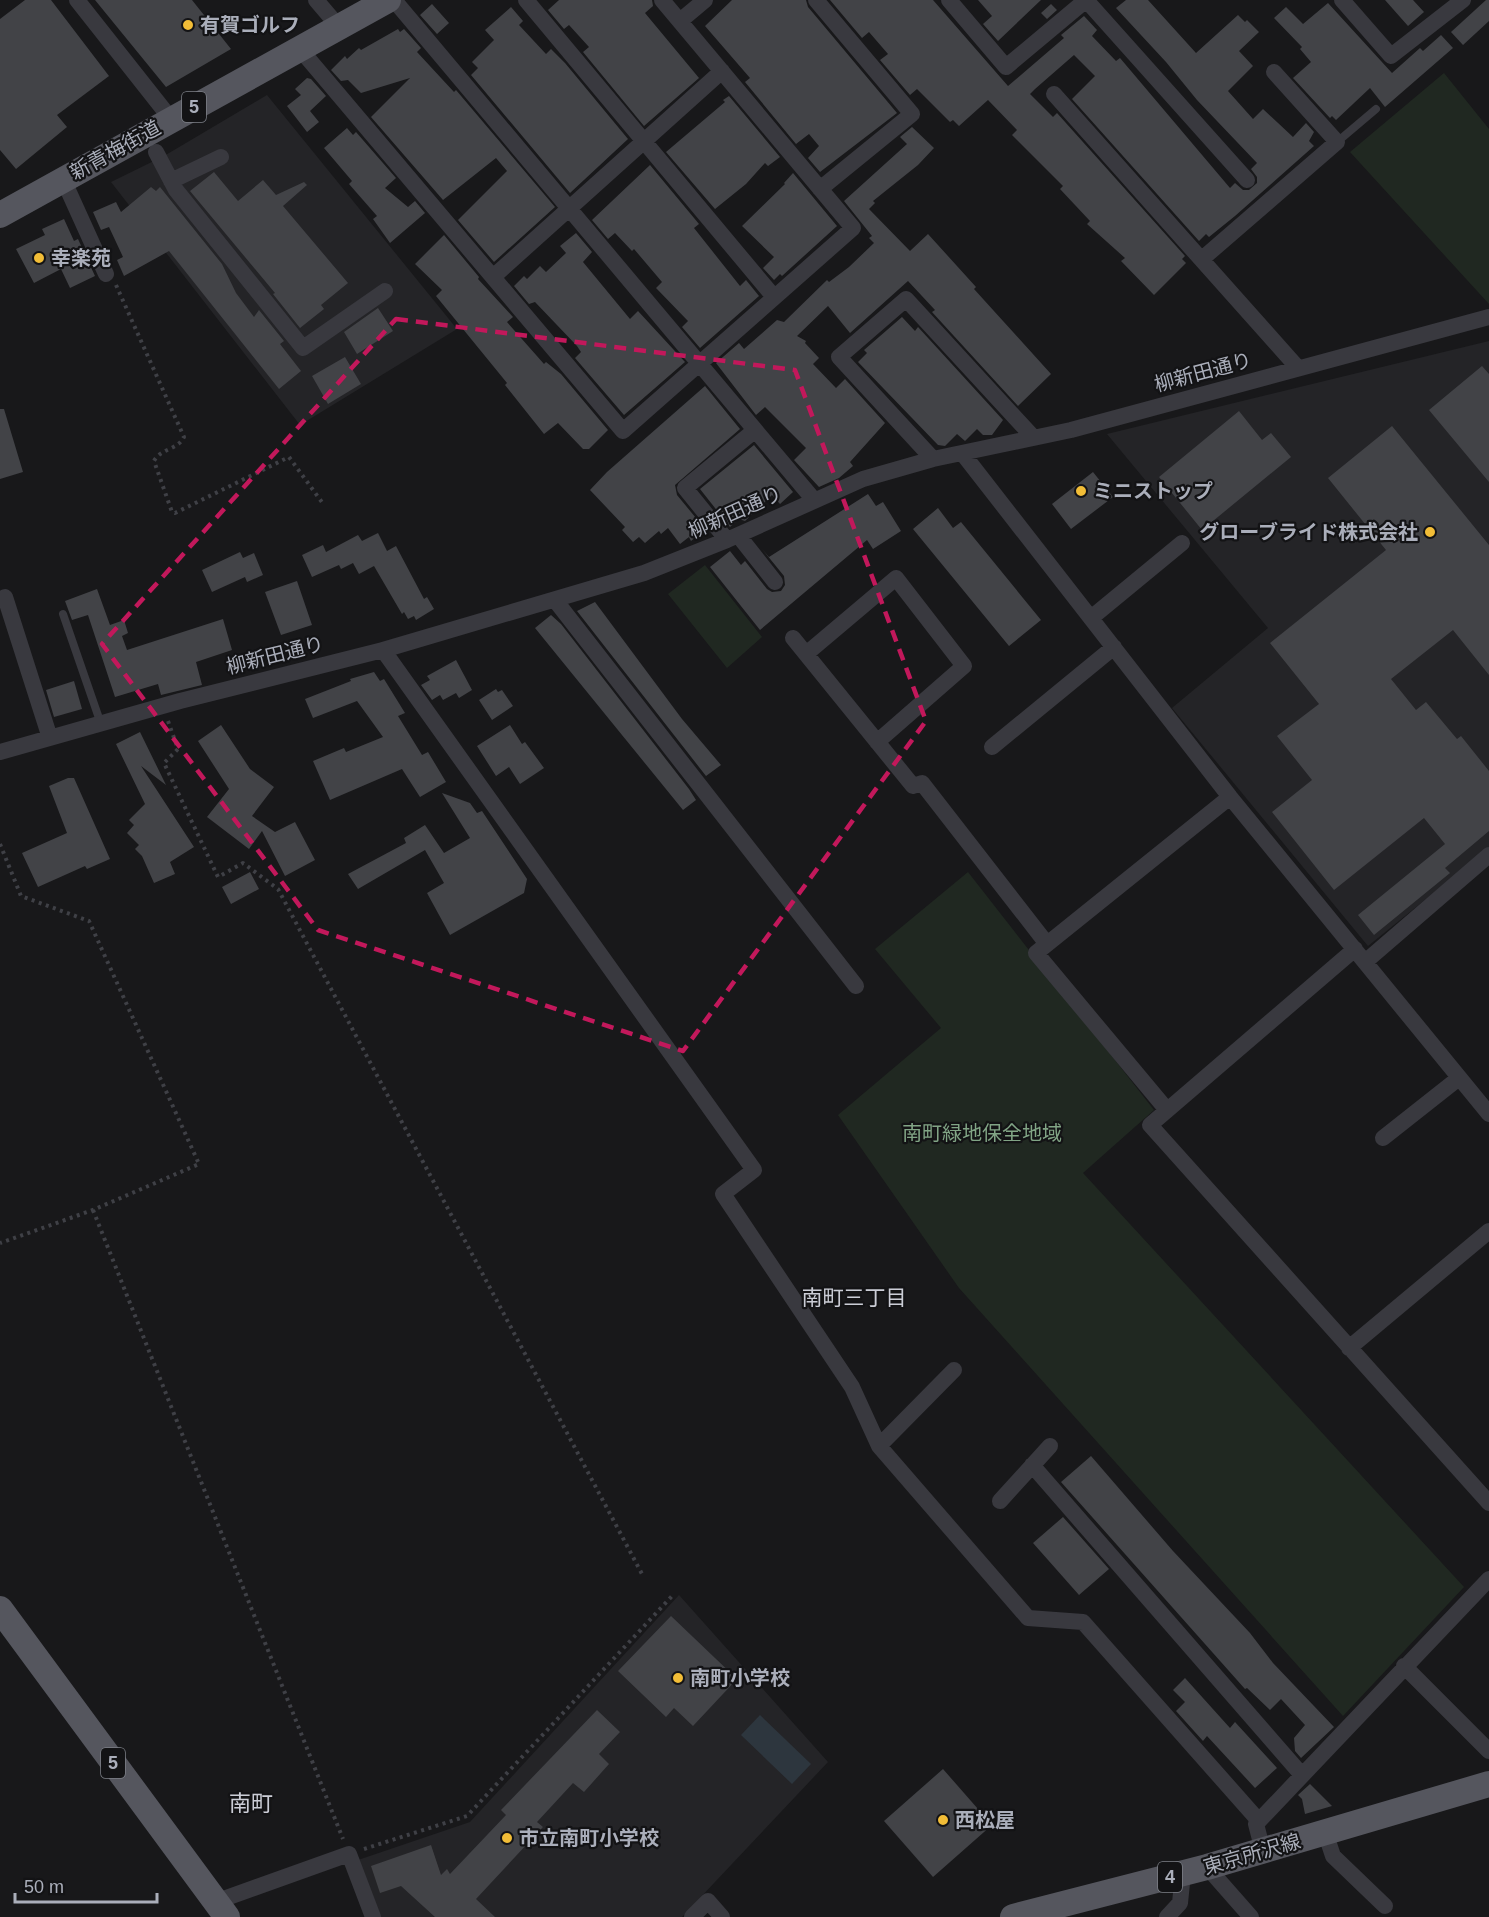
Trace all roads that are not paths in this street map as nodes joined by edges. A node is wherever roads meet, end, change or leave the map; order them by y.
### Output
1 (77, 0) edge
2 (315, 0) edge
3 (388, 0) edge
4 (394, 0) edge
5 (526, 0) edge
6 (662, 0) edge
7 (705, 0) edge
8 (816, 0) edge
9 (949, 0) edge
10 (1086, 0) edge
11 (1342, 0) edge
12 (1462, 0) edge
13 (680, 21) junction
14 (339, 27) junction
15 (300, 49) junction
16 (722, 71) junction
17 (1274, 72) dead end
18 (1054, 93) dead end
19 (1376, 108) dead end
20 (171, 119) junction
21 (644, 141) junction
22 (1336, 142) junction
23 (156, 152) dead end
24 (221, 157) dead end
25 (63, 179) junction
26 (1247, 180) dead end
27 (171, 181) junction
28 (820, 189) junction
29 (569, 209) junction
30 (0, 215) edge
31 (1202, 259) junction
32 (106, 274) road end
33 (493, 277) junction
34 (385, 291) dead end
35 (774, 297) junction
36 (1489, 317) edge
37 (699, 364) junction
38 (1298, 368) junction
39 (754, 430) junction
40 (1033, 437) junction
41 (963, 454) junction
42 (933, 459) junction
43 (814, 500) junction
44 (733, 538) junction
45 (1182, 543) dead end
46 (775, 582) dead end
47 (5, 597) dead end
48 (555, 600) junction
49 (63, 614) dead end
50 (1091, 618) junction
51 (793, 638) dead end
52 (1113, 647) junction
53 (383, 650) junction
54 (806, 654) junction
55 (101, 724) junction
56 (50, 738) junction
57 (877, 742) junction
58 (992, 747) dead end
59 (0, 752) edge
60 (1230, 797) junction
61 (1489, 855) edge
62 (1047, 944) junction
63 (1360, 956) junction
64 (856, 986) dead end
65 (1459, 1077) junction
66 (1167, 1110) junction
67 (1489, 1114) edge
68 (1383, 1138) dead end
69 (1489, 1231) edge
70 (1349, 1348) junction
71 (954, 1370) dead end
72 (879, 1446) junction
73 (1050, 1446) dead end
74 (1032, 1465) junction
75 (1000, 1501) dead end
76 (1489, 1503) edge
77 (1489, 1580) edge
78 (0, 1609) edge
79 (1404, 1666) junction
80 (1489, 1751) edge
81 (1301, 1774) junction
82 (1489, 1784) edge
83 (1259, 1821) junction
84 (1325, 1832) junction
85 (1263, 1851) junction
86 (1195, 1870) junction
87 (1385, 1906) dead end
88 (221, 1909) edge
89 (373, 1917) edge
90 (692, 1917) edge
91 (722, 1917) edge
92 (1013, 1917) edge
93 (1167, 1917) edge
94 (1251, 1917) edge

1 - 20 street
2 - 14 street
3 - 14 main road, 新青梅街道 / 5
4 - 29 street
5 - 21 street
6 - 13 street
7 - 13 street
8 - 28 street
9 - 10 street
10 - 26 street
11 - 12 street
13 - 16 street
14 - 15 main road, 新青梅街道 / 5
15 - 20 main road, 新青梅街道 / 5
15 - 33 street
16 - 21 street
16 - 28 street
17 - 22 street
18 - 31 street
19 - 22 lane
20 - 25 main road, 新青梅街道 / 5
21 - 29 street
21 - 35 street
22 - 31 street
23 - 27 street
24 - 27 street
25 - 30 main road, 新青梅街道 / 5
25 - 32 street
27 - 34 street
28 - 35 street
29 - 33 street
29 - 37 street
31 - 38 street
33 - 37 street
35 - 37 street
36 - 38 street, 柳新田通り
37 - 39 street
38 - 40 street, 柳新田通り
39 - 43 street
39 - 44 street
40 - 41 street, 柳新田通り
40 - 42 street
41 - 42 street, 柳新田通り
41 - 50 street
42 - 43 street, 柳新田通り
43 - 44 street, 柳新田通り
44 - 46 street
44 - 48 street, 柳新田通り
45 - 50 street
47 - 56 street
48 - 53 street, 柳新田通り
48 - 64 street
49 - 55 lane
50 - 52 street
51 - 54 street
52 - 58 street
52 - 60 street
53 - 55 street, 柳新田通り
53 - 72 street
54 - 57 street
54 - 57 street
55 - 56 street, 柳新田通り
56 - 59 street, 柳新田通り
57 - 62 street
60 - 62 street
60 - 63 street
61 - 63 street
62 - 66 street
63 - 65 street
63 - 66 street
65 - 67 street
65 - 68 street
66 - 70 street
69 - 70 street
70 - 76 street
71 - 72 street
72 - 83 street
73 - 74 street
74 - 75 street
74 - 81 street
77 - 79 street
78 - 88 main road, 5
79 - 80 street
79 - 81 street
81 - 83 street
82 - 84 main road, 東京所沢線 / 4
83 - 85 street
84 - 85 main road, 東京所沢線 / 4
84 - 87 street
85 - 86 main road, 東京所沢線 / 4
86 - 92 main road, 東京所沢線 / 4
86 - 93 street
86 - 94 street
88 - 89 street
90 - 91 street

